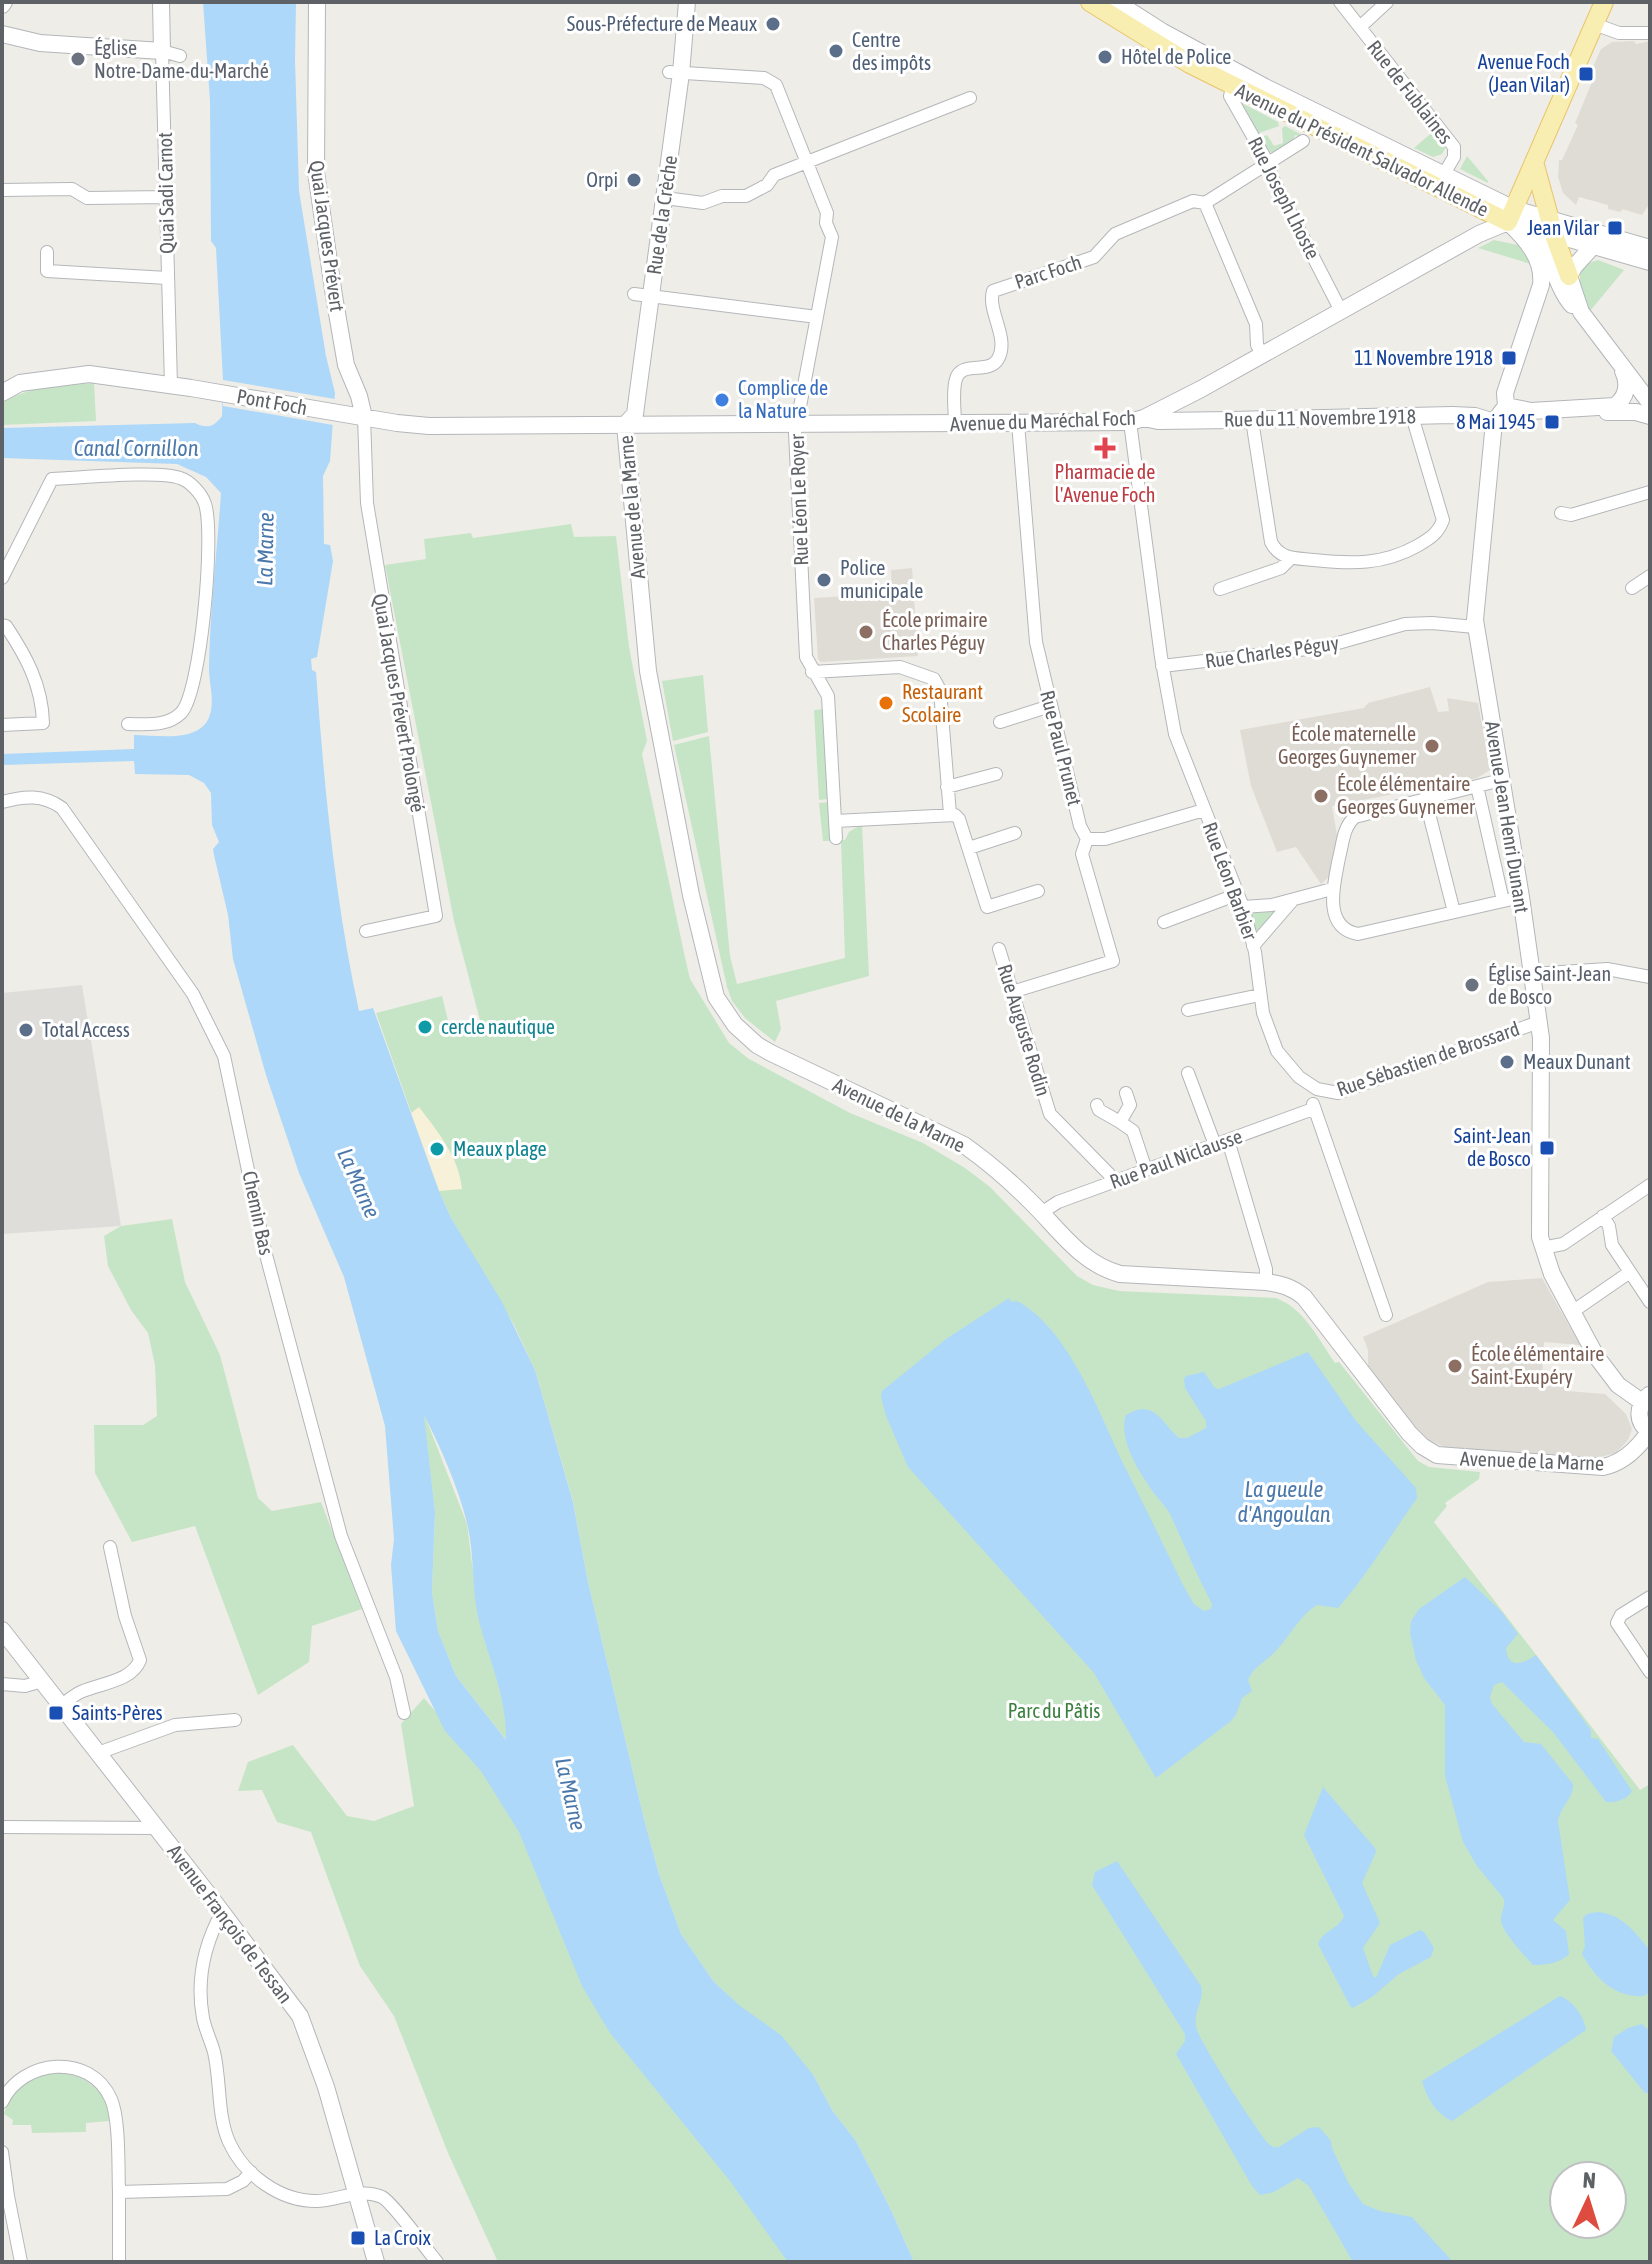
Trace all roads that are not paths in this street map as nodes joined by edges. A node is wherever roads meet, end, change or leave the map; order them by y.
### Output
1 (161, 2) edge
2 (317, 2) edge
3 (687, 2) edge
4 (1090, 2) edge
5 (1116, 2) edge
6 (1128, 2) edge
7 (1340, 2) edge
8 (1387, 2) edge
9 (1604, 2) edge
10 (1594, 24) junction
11 (1360, 27) junction
12 (1650, 33) edge
13 (2, 34) edge
14 (1157, 37) junction
15 (162, 51) junction
16 (1179, 54) junction
17 (180, 56) dead end
18 (675, 72) junction
19 (1249, 89) junction
20 (970, 98) dead end
21 (1303, 141) dead end
22 (808, 161) junction
23 (1534, 162) junction
24 (1268, 163) junction
25 (1440, 182) junction
26 (2, 190) edge
27 (167, 197) junction
28 (665, 198) junction
29 (1205, 203) junction
30 (1511, 215) junction
31 (1547, 229) junction
32 (1593, 246) junction
33 (1650, 248) edge
34 (47, 252) dead end
35 (1650, 262) edge
36 (1569, 276) junction
37 (167, 278) junction
38 (641, 295) junction
39 (1575, 307) junction
40 (1341, 311) junction
41 (1532, 311) junction
42 (817, 317) junction
43 (1262, 354) junction
44 (1623, 370) junction
45 (20, 383) junction
46 (2, 384) edge
47 (171, 385) junction
48 (2, 393) edge
49 (1650, 403) edge
50 (1506, 406) junction
51 (1615, 406) junction
52 (1586, 409) junction
53 (1650, 410) edge
54 (336, 413) joint
55 (1412, 416) junction
56 (1650, 416) edge
57 (364, 417) junction
58 (1137, 420) junction
59 (1252, 420) junction
60 (1494, 422) junction
61 (1018, 423) junction
62 (797, 424) junction
63 (955, 424) junction
64 (625, 425) junction
65 (1650, 492) edge
66 (1561, 513) dead end
67 (1291, 558) junction
68 (1650, 576) edge
69 (2, 578) edge
70 (1632, 588) dead end
71 (1220, 589) dead end
72 (2, 625) edge
73 (1475, 627) junction
74 (1162, 666) junction
75 (812, 672) junction
76 (1050, 706) junction
77 (1000, 722) dead end
78 (128, 724) dead end
79 (2, 725) edge
80 (996, 774) dead end
81 (1501, 780) junction
82 (1477, 786) junction
83 (947, 787) junction
84 (1425, 798) junction
85 (2, 802) edge
86 (1204, 810) junction
87 (950, 814) junction
88 (835, 821) junction
89 (1015, 833) dead end
90 (836, 838) dead end
91 (1087, 839) junction
92 (969, 848) junction
93 (1332, 889) junction
94 (1038, 891) dead end
95 (1521, 897) junction
96 (1294, 898) junction
97 (1241, 900) junction
98 (1503, 901) junction
99 (1454, 912) junction
100 (1164, 922) dead end
101 (366, 931) dead end
102 (1253, 946) junction
103 (999, 949) dead end
104 (1532, 974) junction
105 (1650, 977) edge
106 (1012, 992) junction
107 (1260, 995) junction
108 (1188, 1010) dead end
109 (1539, 1022) junction
110 (1188, 1073) dead end
111 (1317, 1089) junction
112 (1126, 1093) dead end
113 (1097, 1105) dead end
114 (1313, 1109) junction
115 (1120, 1122) junction
116 (1228, 1140) junction
117 (1215, 1145) junction
118 (1146, 1170) junction
119 (1112, 1182) junction
120 (1650, 1185) edge
121 (1041, 1213) junction
122 (1603, 1216) junction
123 (1542, 1248) junction
124 (1630, 1272) junction
125 (1266, 1282) junction
126 (1650, 1302) edge
127 (1572, 1312) junction
128 (1386, 1315) dead end
129 (1646, 1398) edge
130 (1649, 1432) edge
131 (110, 1547) dead end
132 (1650, 1597) edge
133 (2, 1630) edge
134 (1650, 1672) edge
135 (42, 1681) junction
136 (2, 1684) edge
137 (61, 1706) junction
138 (404, 1713) dead end
139 (235, 1720) dead end
140 (98, 1753) junction
141 (2, 1827) edge
142 (157, 1828) junction
143 (222, 1912) junction
144 (2, 2102) edge
145 (2, 2152) edge
146 (251, 2172) junction
147 (119, 2192) junction
148 (356, 2193) junction
149 (5, 2196) edge
150 (21, 2262) edge
151 (119, 2262) edge
152 (376, 2262) edge
153 (437, 2262) edge

1 - 15 street, Quai Sadi Carnot
2 - 57 street, Quai Jacques Prévert
3 - 18 street, Rue de la Crèche
4 - 14 main road, Avenue du Président Salvador Allende
5 - 14 street, Avenue du Président Salvador Allende
6 - 14 street
7 - 11 street, Rue de Fublaines
8 - 11 street
9 - 10 main road
10 - 12 street
10 - 23 main road
11 - 25 street, Rue de Fublaines
13 - 15 street
14 - 16 main road, Avenue du Président Salvador Allende
14 - 19 street, Avenue du Président Salvador Allende
15 - 17 street
15 - 27 street, Quai Sadi Carnot
16 - 19 main road, Avenue du Président Salvador Allende
16 - 19 street
18 - 22 street, Rue Léon Le Royer
18 - 28 street, Rue de la Crèche
19 - 24 street, Rue Joseph Lhoste
19 - 25 main road, Avenue du Président Salvador Allende
20 - 22 street
21 - 24 street
22 - 28 street
22 - 42 street, Rue Léon Le Royer
23 - 30 main road
23 - 31 main road
24 - 29 street
24 - 40 street, Rue Joseph Lhoste
25 - 30 main road, Avenue du Président Salvador Allende
26 - 27 street
27 - 37 street, Quai Sadi Carnot
28 - 38 street, Rue de la Crèche
29 - 43 street
29 - 63 street, Parc Foch
30 - 31 street, Avenue du Président Salvador Allende
30 - 40 street, Avenue du Maréchal Foch
30 - 41 street
31 - 32 street, Avenue du Président Salvador Allende
31 - 33 street, Avenue du Président Salvador Allende
31 - 36 main road
31 - 39 street
32 - 35 street, Avenue du Président Salvador Allende
32 - 36 street
34 - 37 street
36 - 39 street
37 - 47 street, Quai Sadi Carnot
38 - 42 street
38 - 64 street, Rue de la Crèche
39 - 41 street
39 - 44 street
40 - 43 street, Avenue du Maréchal Foch
41 - 50 street
42 - 62 street, Rue Léon Le Royer
43 - 58 street, Avenue du Maréchal Foch
44 - 49 street
44 - 51 street
45 - 46 street, Pont Foch
45 - 47 street, Pont Foch
45 - 48 street
47 - 54 street, Pont Foch
50 - 52 street
50 - 60 street
51 - 52 street
51 - 53 street
52 - 56 street
54 - 57 street, Avenue du Maréchal Foch
55 - 59 street, Rue du 11 Novembre 1918
55 - 60 street, Rue du 11 Novembre 1918
55 - 67 street
57 - 64 street, Avenue du Maréchal Foch
57 - 101 street, Quai Jacques Prévert Prolongé
58 - 59 street, Rue du 11 Novembre 1918
58 - 61 street, Avenue du Maréchal Foch
58 - 74 street, Rue Léon Barbier
59 - 67 street
60 - 73 street, Avenue Jean Henri Dunant
61 - 63 street, Avenue du Maréchal Foch
61 - 76 street, Rue Paul Prunet
62 - 63 street, Avenue du Maréchal Foch
62 - 64 street, Avenue du Maréchal Foch
62 - 75 street, Rue Léon Le Royer
64 - 121 street, Avenue de la Marne
65 - 66 street
67 - 71 street
68 - 70 street
69 - 78 street
72 - 79 street
73 - 74 street, Rue Charles Péguy
73 - 81 street, Avenue Jean Henri Dunant
74 - 86 street, Rue Léon Barbier
75 - 83 street
75 - 88 street, Rue Léon Le Royer
76 - 77 street
76 - 91 street, Rue Paul Prunet
80 - 83 street
81 - 82 street
81 - 95 street, Avenue Jean Henri Dunant
82 - 84 street
82 - 98 street
83 - 87 street
84 - 93 street
84 - 99 street
85 - 138 street, Chemin Bas
86 - 91 street
86 - 97 street, Rue Léon Barbier
87 - 88 street
87 - 92 street
88 - 90 street, Rue Léon Le Royer
89 - 92 street
91 - 106 street, Rue Paul Prunet
92 - 94 street
93 - 96 street
93 - 99 street
95 - 98 street
95 - 104 street, Avenue Jean Henri Dunant
96 - 97 street
96 - 102 street
97 - 100 street
97 - 102 street, Rue Léon Barbier
98 - 99 street
102 - 107 street, Rue Léon Barbier
103 - 106 street, Rue Auguste Rodin
104 - 105 street
104 - 109 street, Avenue Jean Henri Dunant
106 - 119 street, Rue Auguste Rodin
107 - 108 street
107 - 111 street, Rue Léon Barbier
109 - 111 street, Rue Sébastien de Brossard
109 - 123 street, Avenue Jean Henri Dunant
110 - 117 street
111 - 114 street
112 - 115 street
113 - 115 street
114 - 116 street, Rue Paul Niclausse
114 - 128 street
115 - 118 street
116 - 117 street, Rue Paul Niclausse
116 - 125 street
117 - 118 street, Rue Paul Niclausse
118 - 119 street, Rue Paul Niclausse
119 - 121 street, Rue Paul Niclausse
120 - 122 street
121 - 125 street, Avenue de la Marne
122 - 123 street
122 - 124 street
123 - 127 street, Avenue Jean Henri Dunant
124 - 126 street
124 - 127 street
125 - 130 street, Avenue de la Marne
127 - 129 street, Avenue Jean Henri Dunant
129 - 130 street
131 - 137 street
132 - 134 street
133 - 135 street, Avenue François de Tessan
135 - 136 street
135 - 137 street, Avenue François de Tessan
137 - 140 street, Avenue François de Tessan
139 - 140 street
140 - 142 street, Avenue François de Tessan
141 - 142 street
142 - 143 street, Avenue François de Tessan
143 - 146 street
143 - 148 street, Avenue François de Tessan
144 - 147 street
145 - 149 street
146 - 147 street
146 - 148 street
147 - 151 street
148 - 152 street, Avenue François de Tessan
148 - 153 street
149 - 150 street

